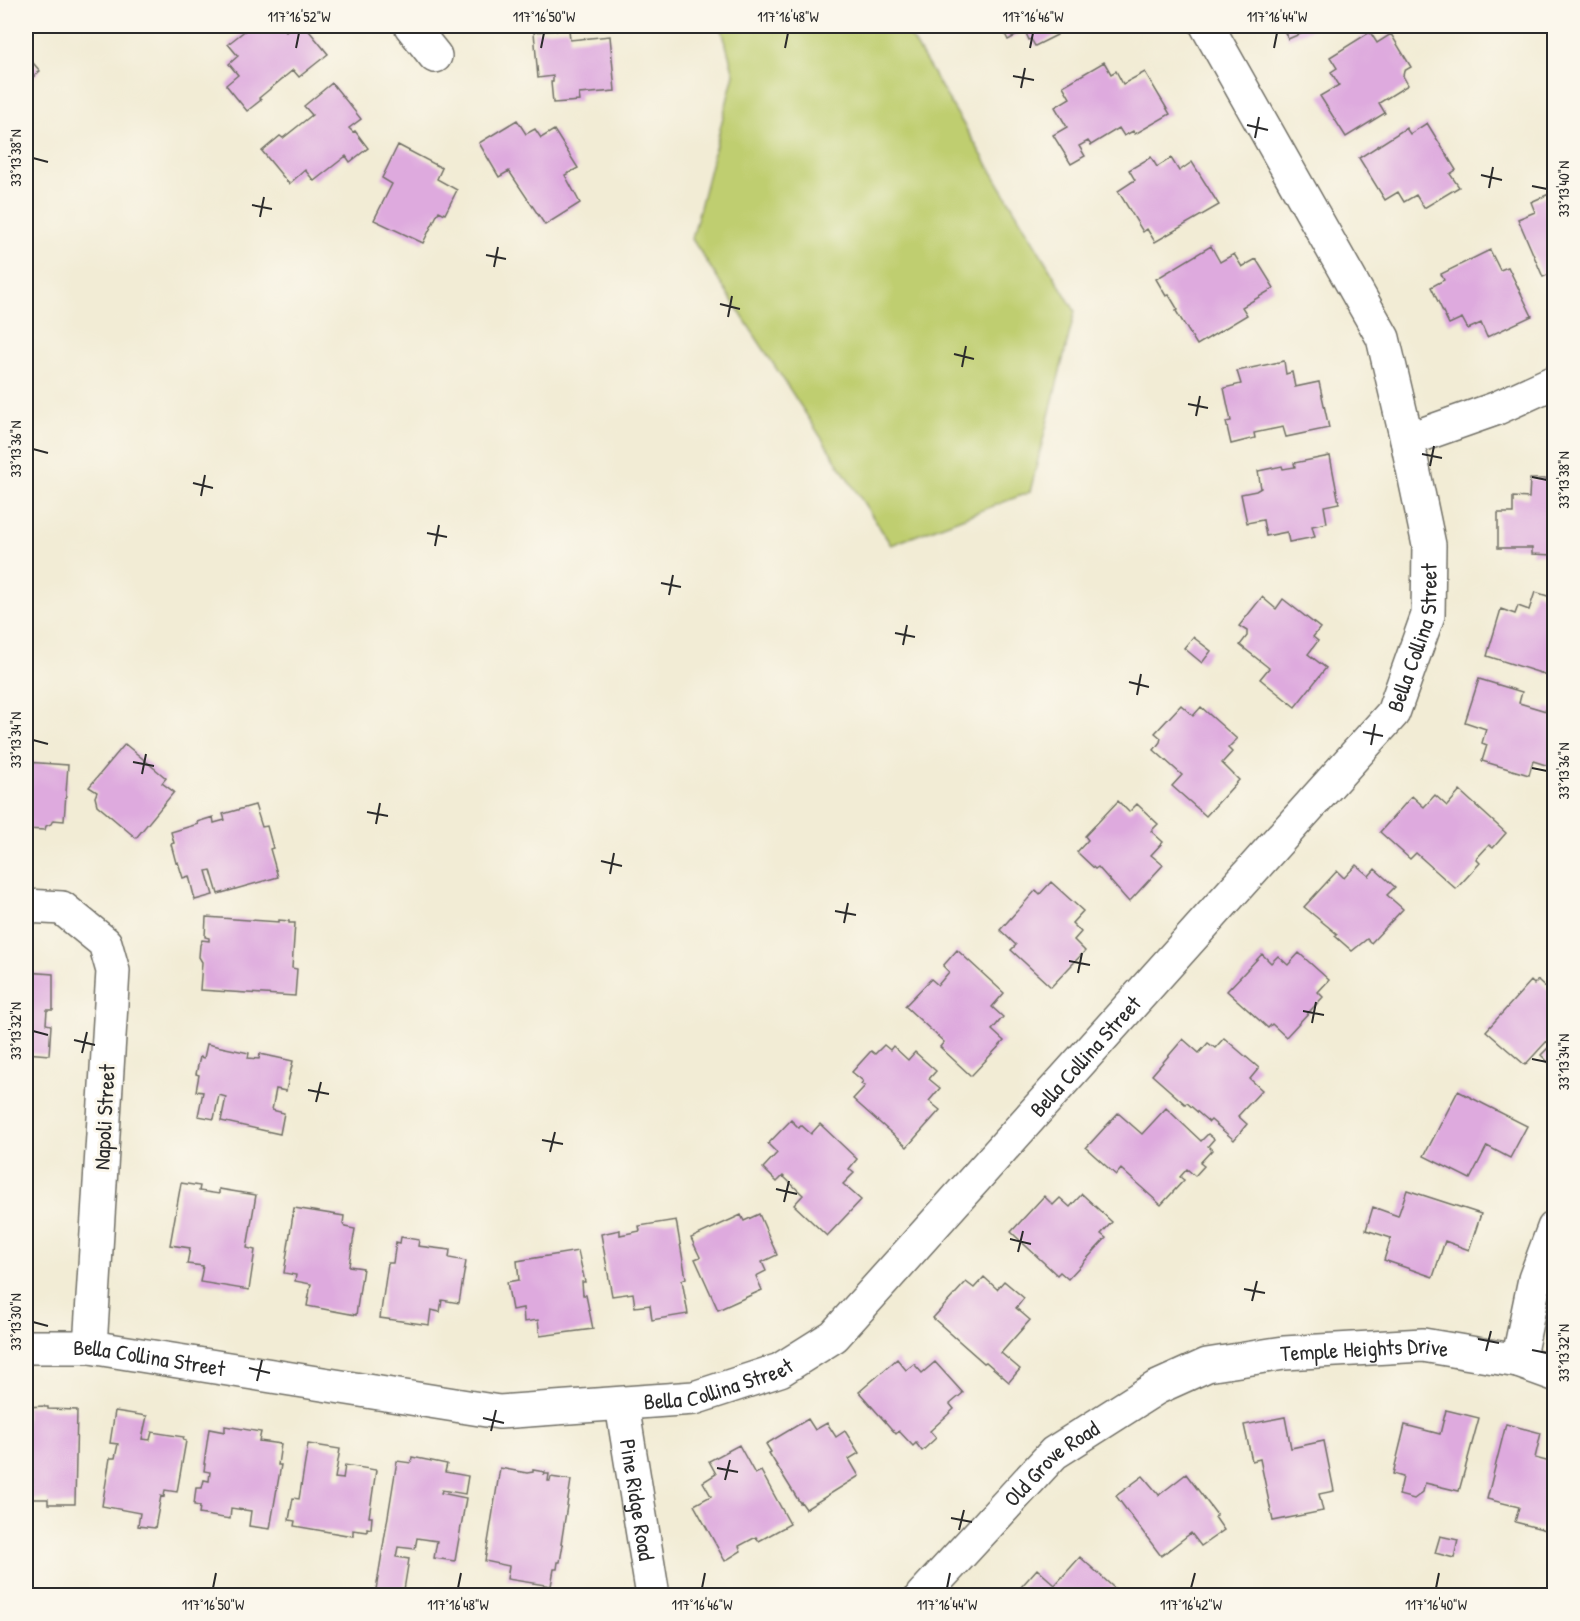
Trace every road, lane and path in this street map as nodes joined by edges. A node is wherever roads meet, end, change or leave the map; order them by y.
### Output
1 (411, 26) edge
2 (1207, 26) edge
3 (435, 56) dead end
4 (1554, 382) edge
5 (1407, 440) junction
6 (26, 906) edge
7 (1554, 1228) edge
8 (26, 1347) edge
9 (90, 1347) junction
10 (1518, 1361) junction
11 (1207, 1365) joint
12 (1554, 1374) edge
13 (622, 1405) junction
14 (653, 1596) edge
15 (922, 1596) edge

1 - 3 street
2 - 5 street, Bella Collina Street
4 - 5 street
5 - 13 street, Bella Collina Street
6 - 9 street, Napoli Street
7 - 10 street
8 - 9 street, Bella Collina Street
9 - 13 street, Bella Collina Street
10 - 11 street, Temple Heights Drive
10 - 12 street, Temple Heights Drive
11 - 15 street, Old Grove Road
13 - 14 street, Pine Ridge Road

